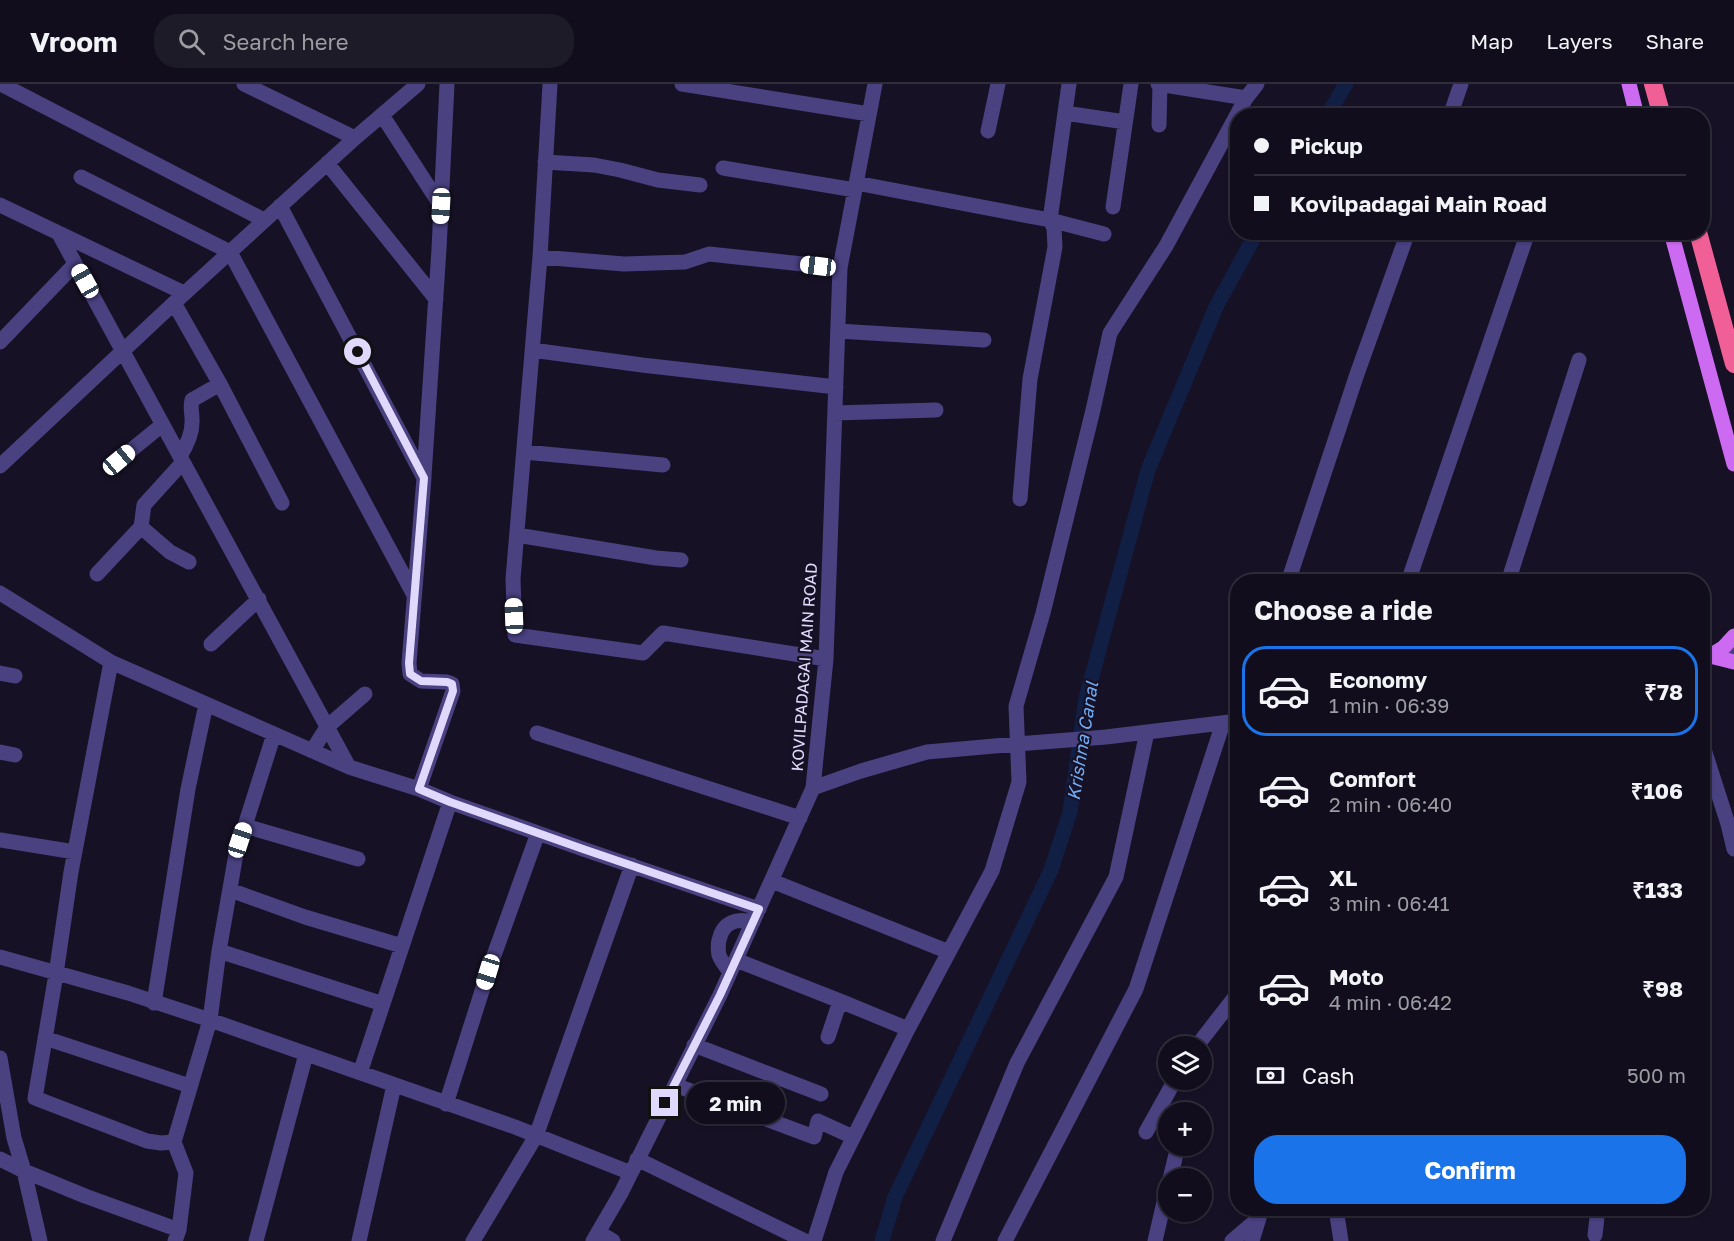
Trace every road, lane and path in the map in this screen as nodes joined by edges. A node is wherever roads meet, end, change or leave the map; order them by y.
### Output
1 (1, 84) edge
2 (244, 84) edge
3 (418, 84) edge
4 (447, 84) edge
5 (550, 84) edge
6 (682, 84) edge
7 (875, 84) edge
8 (998, 84) edge
9 (1069, 84) edge
10 (1131, 84) edge
11 (1160, 84) edge
12 (1257, 84) edge
13 (1461, 84) edge
14 (1629, 84) edge
15 (1653, 84) edge
16 (1246, 98) junction
17 (1241, 108) edge
18 (1453, 108) edge
19 (1635, 108) edge
20 (1660, 108) edge
21 (1065, 112) junction
22 (869, 114) junction
23 (382, 115) junction
24 (1125, 122) junction
25 (1159, 125) dead end
26 (1230, 128) edge
27 (988, 132) dead end
28 (355, 138) junction
29 (545, 162) junction
30 (327, 163) junction
31 (723, 168) dead end
32 (81, 177) dead end
33 (700, 185) dead end
34 (855, 187) junction
35 (0, 205) edge
36 (280, 206) junction
37 (441, 206) junction
38 (1113, 207) dead end
39 (264, 220) junction
40 (1050, 220) junction
41 (58, 234) junction
42 (1104, 234) dead end
43 (1405, 240) edge
44 (1525, 240) edge
45 (1673, 240) edge
46 (1700, 240) edge
47 (230, 252) junction
48 (540, 257) junction
49 (75, 264) junction
50 (840, 268) junction
51 (179, 298) junction
52 (436, 298) junction
53 (838, 331) junction
54 (984, 340) dead end
55 (0, 342) edge
56 (122, 350) junction
57 (532, 350) junction
58 (1580, 360) dead end
59 (1734, 364) edge
60 (220, 384) junction
61 (836, 387) junction
62 (936, 410) dead end
63 (835, 414) junction
64 (162, 425) junction
65 (524, 452) junction
66 (182, 459) junction
67 (119, 460) dead end
68 (1734, 464) edge
69 (0, 465) edge
70 (663, 465) dead end
71 (424, 478) junction
72 (1020, 499) dead end
73 (282, 502) dead end
74 (141, 527) junction
75 (517, 535) junction
76 (681, 560) dead end
77 (189, 562) dead end
78 (98, 574) dead end
79 (1291, 574) edge
80 (1411, 574) edge
81 (1511, 574) edge
82 (0, 593) edge
83 (414, 595) junction
84 (259, 599) junction
85 (1734, 636) edge
86 (211, 644) dead end
87 (1734, 653) edge
88 (1710, 655) edge
89 (1710, 656) edge
90 (1710, 658) edge
91 (826, 659) junction
92 (111, 662) junction
93 (1734, 662) edge
94 (365, 694) dead end
95 (206, 704) junction
96 (1230, 722) edge
97 (327, 727) junction
98 (1147, 732) junction
99 (537, 733) dead end
100 (274, 734) junction
101 (1017, 744) junction
102 (312, 751) junction
103 (349, 767) junction
104 (1710, 769) edge
105 (813, 788) junction
106 (419, 789) junction
107 (450, 802) junction
108 (800, 818) junction
109 (245, 826) junction
110 (538, 833) junction
111 (0, 840) edge
112 (1734, 849) edge
113 (75, 852) junction
114 (358, 859) dead end
115 (632, 865) junction
116 (772, 881) junction
117 (230, 890) junction
118 (756, 915) junction
119 (402, 946) junction
120 (219, 951) junction
121 (949, 952) junction
122 (0, 957) edge
123 (733, 966) junction
124 (56, 974) junction
125 (840, 1001) junction
126 (154, 1003) junction
127 (1230, 1003) edge
128 (383, 1004) junction
129 (210, 1020) junction
130 (908, 1029) junction
131 (1205, 1036) edge
132 (828, 1037) dead end
133 (45, 1038) junction
134 (694, 1045) junction
135 (306, 1054) junction
136 (0, 1060) edge
137 (360, 1073) junction
138 (394, 1085) junction
139 (675, 1085) junction
140 (190, 1086) junction
141 (1169, 1090) edge
142 (821, 1094) dead end
143 (446, 1104) junction
144 (1146, 1132) dead end
145 (536, 1136) junction
146 (853, 1137) junction
147 (14, 1138) junction
148 (174, 1142) junction
149 (1, 1163) edge
150 (634, 1166) junction
151 (24, 1172) junction
152 (1257, 1216) edge
153 (1259, 1216) edge
154 (1337, 1216) edge
155 (1597, 1216) edge
156 (1159, 1222) edge
157 (1595, 1235) dead end
158 (177, 1236) edge
159 (595, 1237) edge
160 (40, 1241) edge
161 (256, 1241) edge
162 (359, 1241) edge
163 (473, 1241) edge
164 (613, 1241) edge
165 (805, 1241) edge
166 (814, 1241) edge
167 (943, 1241) edge
168 (1005, 1241) edge
169 (1155, 1241) edge
170 (1232, 1241) edge
171 (1252, 1241) edge
172 (1341, 1241) edge

1 - 39 street
2 - 28 street
3 - 23 street
4 - 37 street
5 - 29 street
6 - 22 street
7 - 22 street, KOVILPADAGAI MAIN ROAD
8 - 27 street
9 - 21 street
10 - 24 street
11 - 16 street
11 - 25 street
12 - 16 street
13 - 18 street
14 - 19 main road
15 - 20 highway
16 - 17 street
21 - 24 street
21 - 40 street
22 - 34 street, KOVILPADAGAI MAIN ROAD
23 - 28 street
23 - 37 street
24 - 38 street
26 - 101 street
28 - 30 street
29 - 33 street
29 - 48 street
30 - 36 street
30 - 52 street
31 - 34 street
32 - 47 street
34 - 40 street
34 - 50 street, KOVILPADAGAI MAIN ROAD
35 - 41 street
36 - 39 street
36 - 71 street
37 - 52 street
39 - 47 street
40 - 42 street
40 - 72 street
41 - 49 street
41 - 51 street
43 - 79 street
44 - 80 street
45 - 68 main road
46 - 59 highway
47 - 51 street
47 - 83 street
48 - 50 street
48 - 57 street
49 - 55 street
49 - 56 street
50 - 53 street, KOVILPADAGAI MAIN ROAD
51 - 56 street
51 - 60 street
52 - 71 street
53 - 54 street
53 - 61 street, KOVILPADAGAI MAIN ROAD
56 - 64 street
56 - 69 street
57 - 61 street
57 - 65 street
58 - 81 street
60 - 66 street
60 - 73 street
61 - 63 street, KOVILPADAGAI MAIN ROAD
62 - 63 street
63 - 91 street, KOVILPADAGAI MAIN ROAD
64 - 66 street
64 - 67 street
65 - 70 street
65 - 75 street
66 - 74 street
66 - 84 street
71 - 83 street
74 - 77 street
74 - 78 street
75 - 76 street
75 - 91 street
82 - 92 street
83 - 106 street
84 - 86 street
84 - 97 street
85 - 88 main road
87 - 89 street
90 - 93 main road
91 - 105 street, KOVILPADAGAI MAIN ROAD
92 - 95 street
92 - 113 street
94 - 97 street
95 - 100 street
95 - 126 street
96 - 98 street
96 - 168 street
97 - 102 street
97 - 103 street
98 - 101 street
98 - 167 street
99 - 108 street
100 - 102 street
100 - 109 street
101 - 105 street
101 - 121 street
102 - 103 street
103 - 106 street
104 - 112 street
105 - 108 street, KOVILPADAGAI MAIN ROAD
106 - 107 street
107 - 110 street
107 - 119 street
108 - 116 street, KOVILPADAGAI MAIN ROAD
109 - 114 street
109 - 117 street
110 - 115 street
110 - 143 street
111 - 113 street
113 - 124 street
115 - 118 street
115 - 145 street
116 - 118 street, KOVILPADAGAI MAIN ROAD
116 - 121 street
117 - 119 street
117 - 120 street
118 - 123 street, KOVILPADAGAI MAIN ROAD
118 - 123 street
119 - 128 street
120 - 128 street
120 - 129 street
121 - 130 street
122 - 124 street
123 - 125 street
123 - 134 street, KOVILPADAGAI MAIN ROAD
124 - 126 street
124 - 133 street
125 - 130 street
125 - 132 street
126 - 129 street
127 - 131 street
128 - 137 street
129 - 135 street
129 - 140 street
130 - 146 street
133 - 140 street
133 - 148 street
134 - 139 street, KOVILPADAGAI MAIN ROAD
134 - 142 street
135 - 137 street
135 - 161 street
136 - 147 street
137 - 138 street
138 - 143 street
138 - 162 street
139 - 146 street
139 - 150 street, KOVILPADAGAI MAIN ROAD
140 - 148 street
141 - 144 street
143 - 145 street
145 - 150 street
145 - 163 street
146 - 166 street
147 - 149 street
147 - 151 street
148 - 158 street
149 - 151 street
150 - 159 street, KOVILPADAGAI MAIN ROAD
150 - 165 street
151 - 158 street
151 - 160 street
152 - 170 street
153 - 171 street
154 - 172 street
155 - 157 street
156 - 169 street
159 - 164 street

